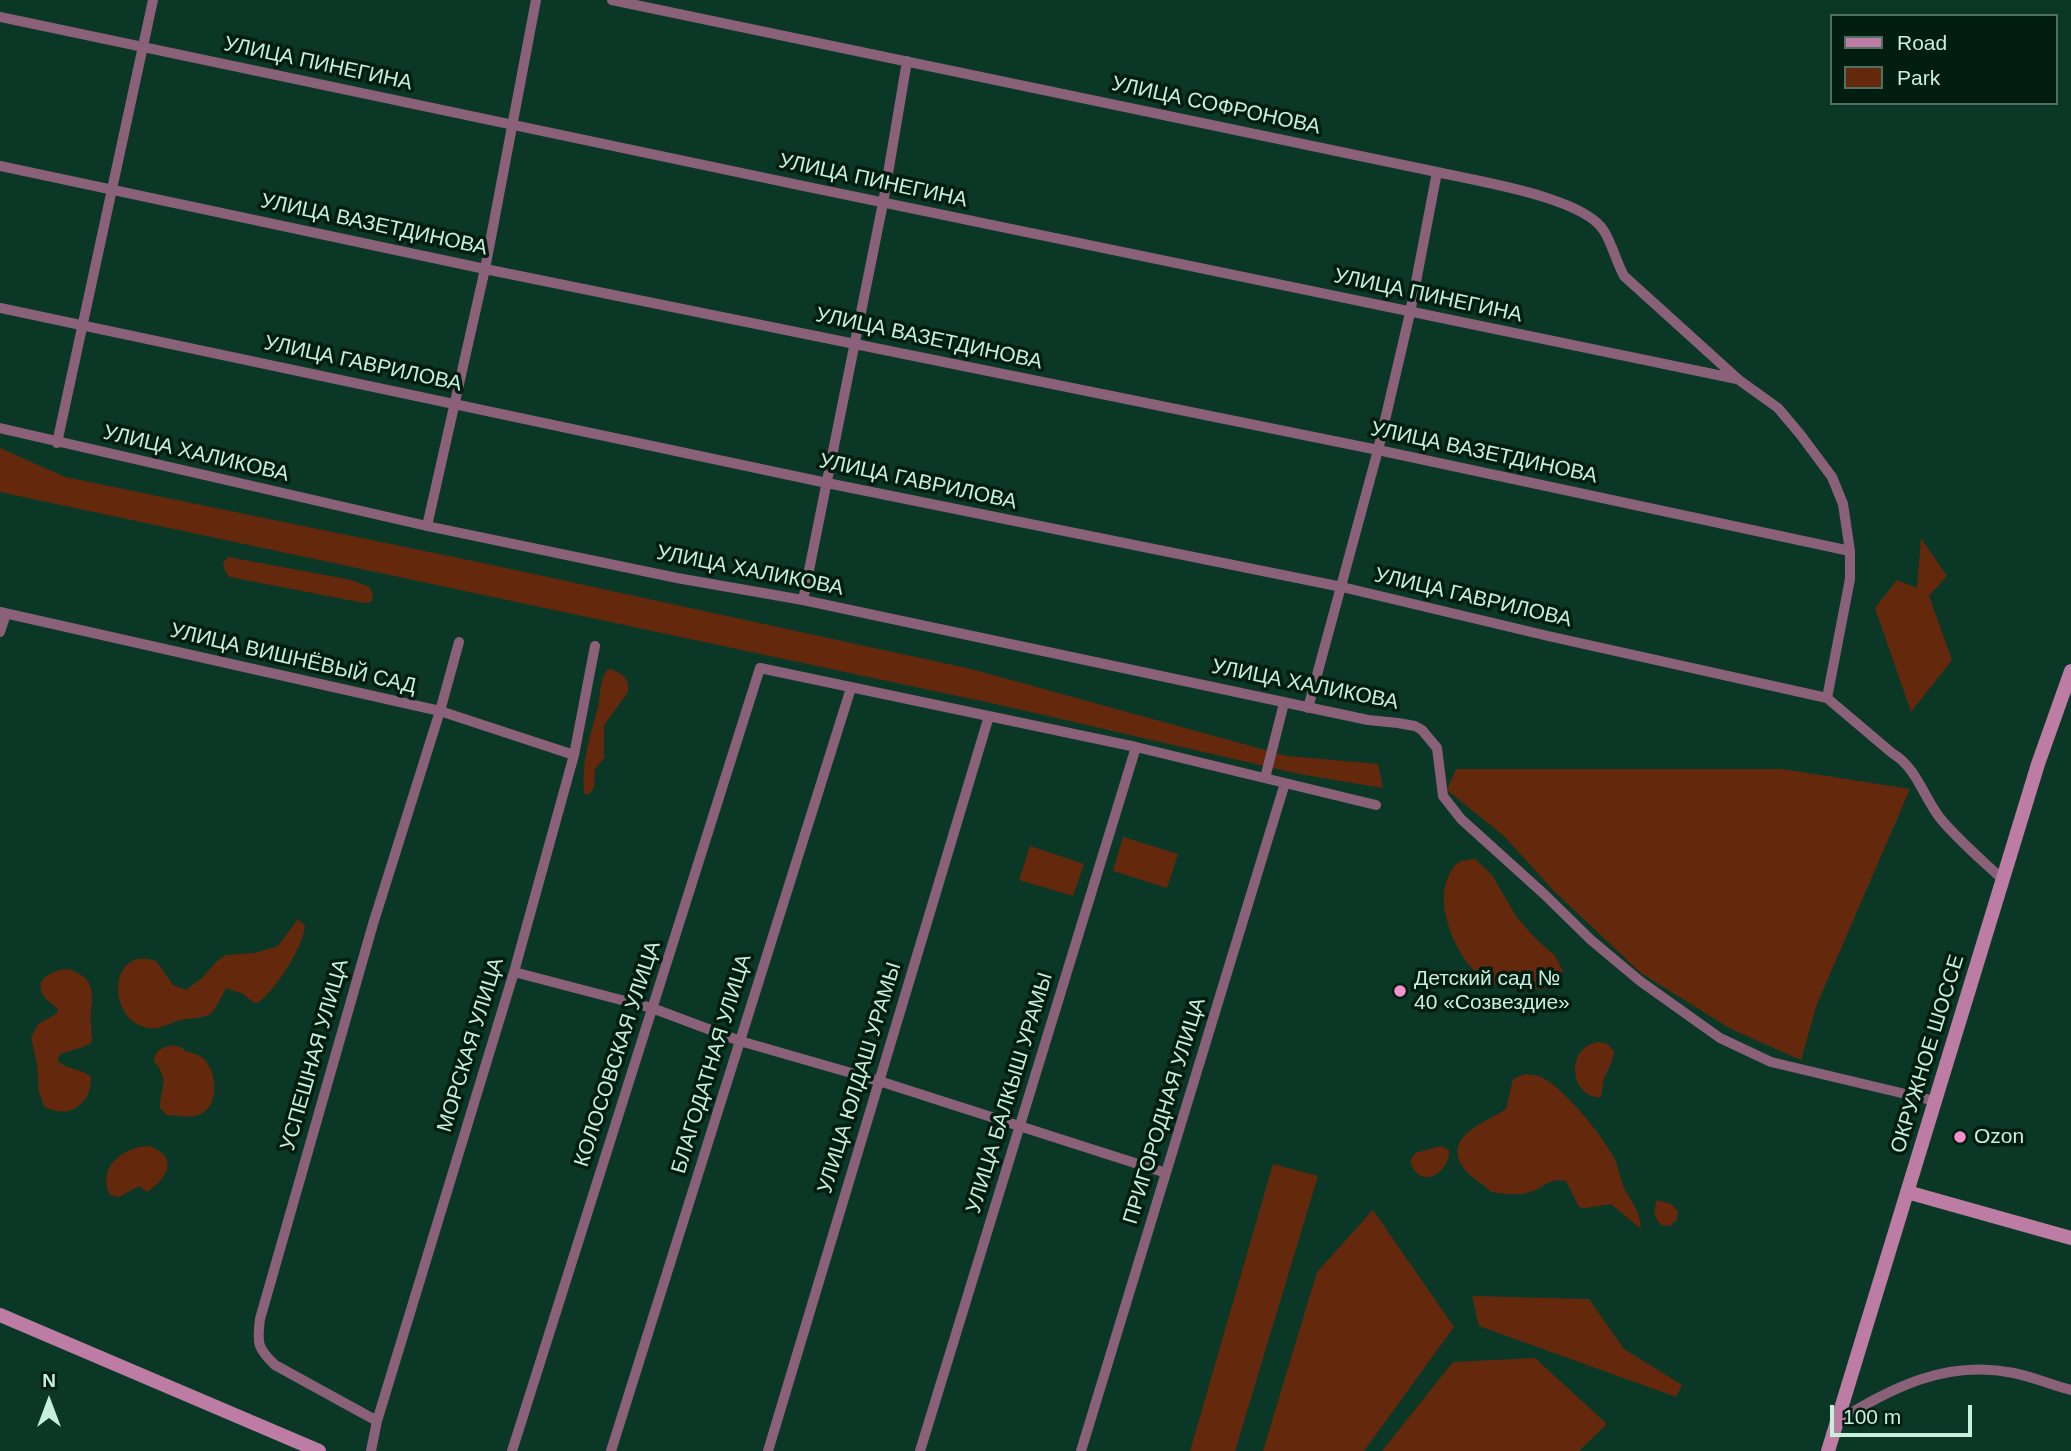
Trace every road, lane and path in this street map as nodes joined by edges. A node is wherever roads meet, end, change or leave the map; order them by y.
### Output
1 (153, 0) edge
2 (536, 0) edge
3 (612, 0) edge
4 (0, 17) edge
5 (144, 47) junction
6 (907, 61) junction
7 (512, 123) junction
8 (0, 166) edge
9 (1437, 172) junction
10 (112, 189) junction
11 (883, 203) junction
12 (485, 269) junction
13 (0, 308) edge
14 (1410, 313) junction
15 (83, 325) junction
16 (855, 343) junction
17 (1739, 380) junction
18 (454, 402) junction
19 (0, 428) edge
20 (57, 443) junction
21 (1378, 450) junction
22 (827, 483) junction
23 (428, 526) junction
24 (1850, 551) junction
25 (1342, 587) junction
26 (803, 600) junction
27 (3, 613) edge
28 (0, 632) edge
29 (460, 642) dead end
30 (595, 646) dead end
31 (2071, 671) edge
32 (851, 688) junction
33 (1827, 698) junction
34 (1284, 703) junction
35 (1308, 708) junction
36 (440, 712) junction
37 (989, 716) junction
38 (1136, 747) junction
39 (574, 755) junction
40 (1265, 778) junction
41 (1285, 783) junction
42 (1376, 804) dead end
43 (2003, 880) junction
44 (514, 972) junction
45 (653, 1008) junction
46 (740, 1041) junction
47 (879, 1081) junction
48 (1935, 1101) junction
49 (1021, 1125) junction
50 (1166, 1173) junction
51 (1907, 1192) junction
52 (2071, 1238) edge
53 (0, 1315) edge
54 (2071, 1390) edge
55 (376, 1420) junction
56 (1836, 1422) junction
57 (319, 1451) edge
58 (371, 1451) edge
59 (512, 1451) edge
60 (611, 1451) edge
61 (768, 1451) edge
62 (920, 1451) edge
63 (1081, 1451) edge
64 (1828, 1451) edge

1 - 5 street
2 - 7 street
3 - 6 street, УЛИЦА СОФРОНОВА
4 - 5 street, УЛИЦА ПИНЕГИНА
5 - 7 street, УЛИЦА ПИНЕГИНА
5 - 10 street
6 - 9 street, УЛИЦА СОФРОНОВА
6 - 11 street
7 - 11 street, УЛИЦА ПИНЕГИНА
7 - 12 street
8 - 10 street, УЛИЦА ВАЗЕТДИНОВА
9 - 14 street
9 - 17 street, УЛИЦА СОФРОНОВА
10 - 12 street, УЛИЦА ВАЗЕТДИНОВА
10 - 15 street
11 - 14 street, УЛИЦА ПИНЕГИНА
11 - 16 street
12 - 16 street, УЛИЦА ВАЗЕТДИНОВА
12 - 18 street
13 - 15 street, УЛИЦА ГАВРИЛОВА
14 - 17 street, УЛИЦА ПИНЕГИНА
14 - 21 street
15 - 18 street, УЛИЦА ГАВРИЛОВА
15 - 20 street
16 - 21 street, УЛИЦА ВАЗЕТДИНОВА
16 - 22 street
17 - 24 street, УЛИЦА СОФРОНОВА
18 - 22 street, УЛИЦА ГАВРИЛОВА
18 - 23 street
19 - 20 street, УЛИЦА ХАЛИКОВА
20 - 23 street, УЛИЦА ХАЛИКОВА
21 - 24 street, УЛИЦА ВАЗЕТДИНОВА
21 - 25 street
22 - 25 street, УЛИЦА ГАВРИЛОВА
22 - 26 street
23 - 26 street, УЛИЦА ХАЛИКОВА
24 - 33 street, УЛИЦА СОФРОНОВА
25 - 33 street, УЛИЦА ГАВРИЛОВА
25 - 35 street
26 - 34 street, УЛИЦА ХАЛИКОВА
27 - 28 street
27 - 36 street, УЛИЦА ВИШНЁВЫЙ САД
29 - 36 street, УСПЕШНАЯ УЛИЦА
30 - 39 street, МОРСКАЯ УЛИЦА
31 - 43 street, ОКРУЖНОЕ ШОССЕ
32 - 37 street
32 - 45 street, КОЛОСОВСКАЯ УЛИЦА
32 - 46 street, БЛАГОДАТНАЯ УЛИЦА
33 - 43 street
34 - 35 street, УЛИЦА ХАЛИКОВА
34 - 40 street
35 - 48 street, УЛИЦА ХАЛИКОВА
36 - 39 street, УЛИЦА ВИШНЁВЫЙ САД
36 - 55 street, УСПЕШНАЯ УЛИЦА
37 - 38 street
37 - 47 street, УЛИЦА ЮЛДАШ УРАМЫ
38 - 40 street
38 - 49 street, УЛИЦА БАЛКЫШ УРАМЫ
39 - 44 street, МОРСКАЯ УЛИЦА
40 - 41 street
41 - 42 street
41 - 50 street, ПРИГОРОДНАЯ УЛИЦА
43 - 48 street, ОКРУЖНОЕ ШОССЕ
44 - 45 street
44 - 55 street, МОРСКАЯ УЛИЦА
45 - 46 street
45 - 59 street, КОЛОСОВСКАЯ УЛИЦА
46 - 47 street
46 - 60 street, БЛАГОДАТНАЯ УЛИЦА
47 - 49 street
47 - 61 street, УЛИЦА ЮЛДАШ УРАМЫ
48 - 51 street, ОКРУЖНОЕ ШОССЕ
49 - 50 street
49 - 62 street, УЛИЦА БАЛКЫШ УРАМЫ
50 - 63 street, ПРИГОРОДНАЯ УЛИЦА
51 - 52 street
51 - 56 street, ОКРУЖНОЕ ШОССЕ
53 - 57 street
54 - 56 street
55 - 58 street, МОРСКАЯ УЛИЦА
56 - 64 street, ОКРУЖНОЕ ШОССЕ

